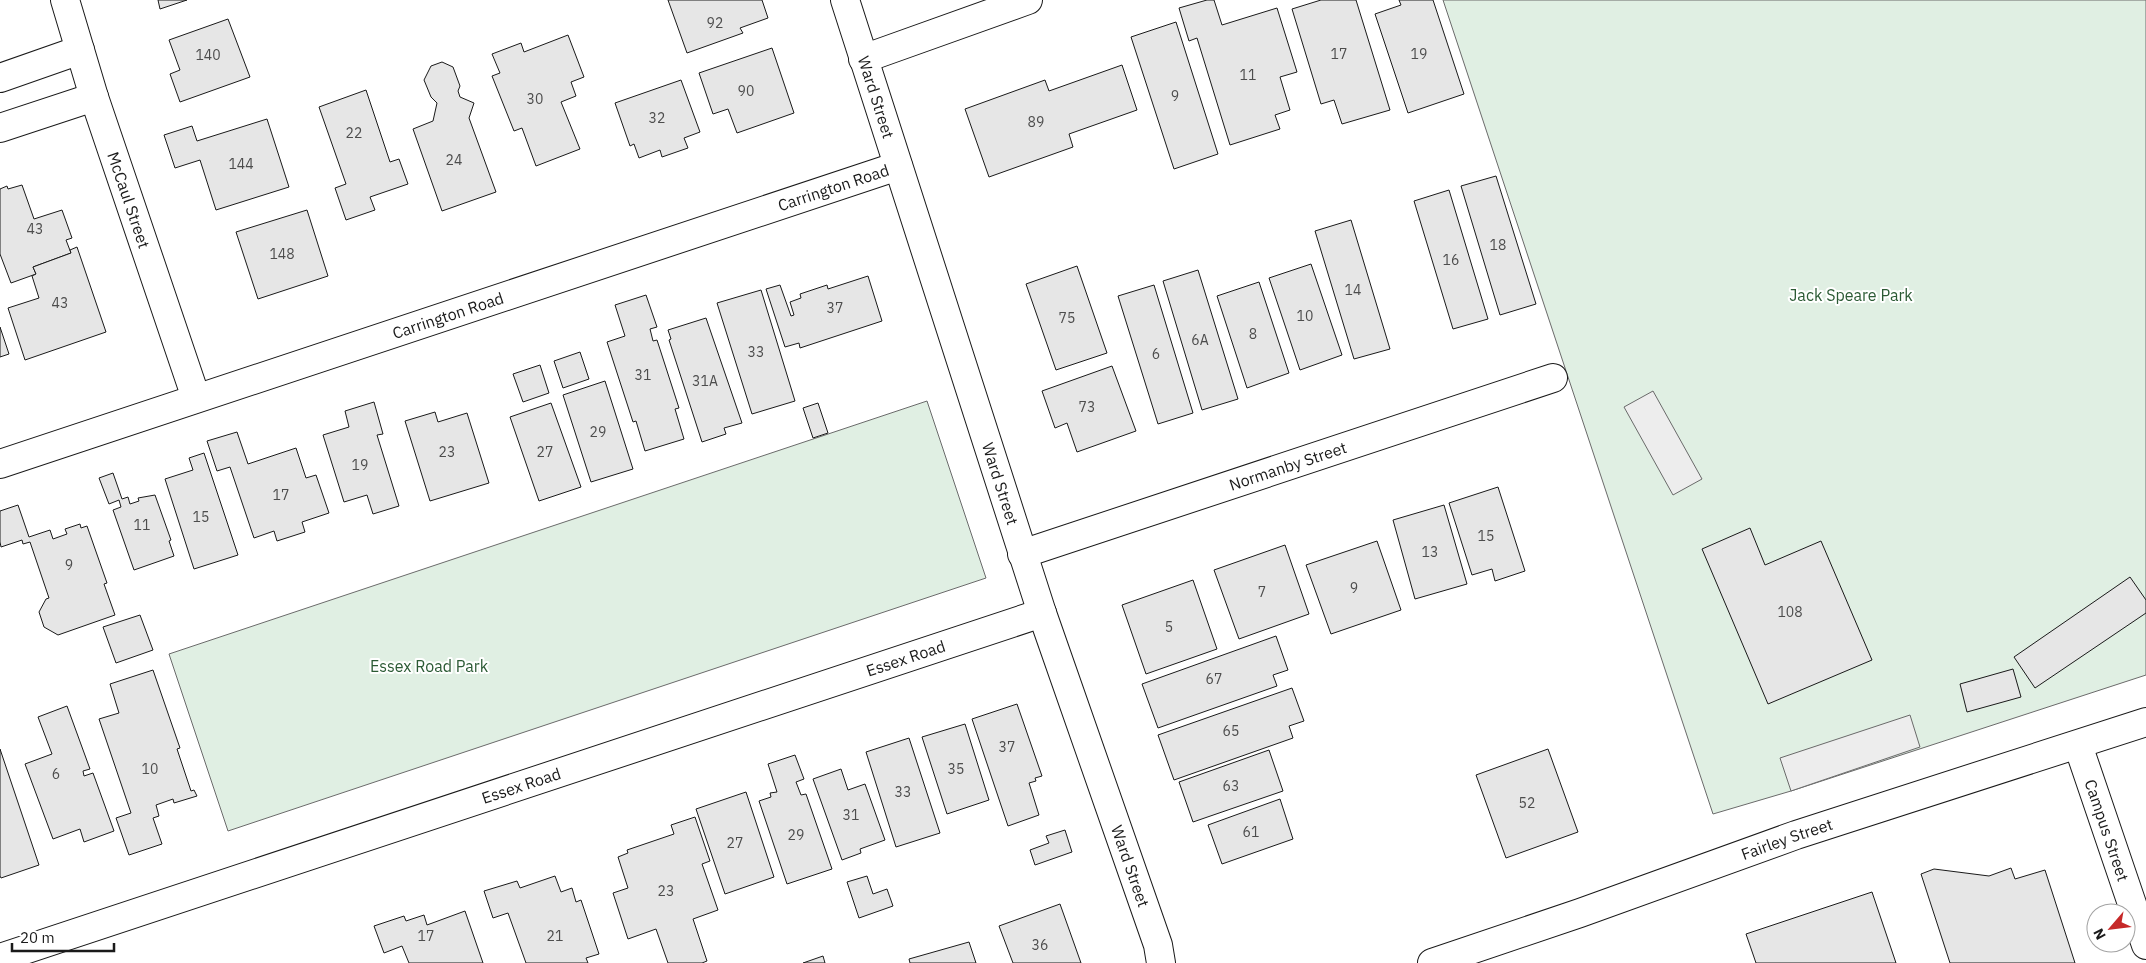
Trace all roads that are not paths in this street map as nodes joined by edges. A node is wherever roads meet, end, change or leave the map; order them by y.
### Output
1 (65, 0) edge
2 (845, 0) edge
3 (1028, 0) edge
4 (80, 50) junction
5 (863, 59) junction
6 (0, 78) edge
7 (94, 97) junction
8 (0, 128) edge
9 (898, 166) junction
10 (1553, 378) dead end
11 (196, 398) junction
12 (0, 464) edge
13 (1022, 554) junction
14 (1042, 613) junction
15 (2146, 722) edge
16 (2078, 744) junction
17 (2146, 945) edge
18 (0, 958) edge
19 (1161, 963) edge
20 (1432, 963) edge

1 - 4 street, McCaul Street
2 - 5 street, Ward Street
3 - 5 street
4 - 6 street
4 - 7 street, McCaul Street
5 - 9 street, Ward Street
7 - 8 street
7 - 11 street, McCaul Street
9 - 11 street, Carrington Road
9 - 13 street, Ward Street
10 - 13 street, Normanby Street
11 - 12 street, Carrington Road
13 - 14 street, Ward Street
14 - 18 street, Essex Road
14 - 19 street, Ward Street
15 - 16 street, Fairley Street
16 - 17 street, Campus Street
16 - 20 street, Fairley Street

